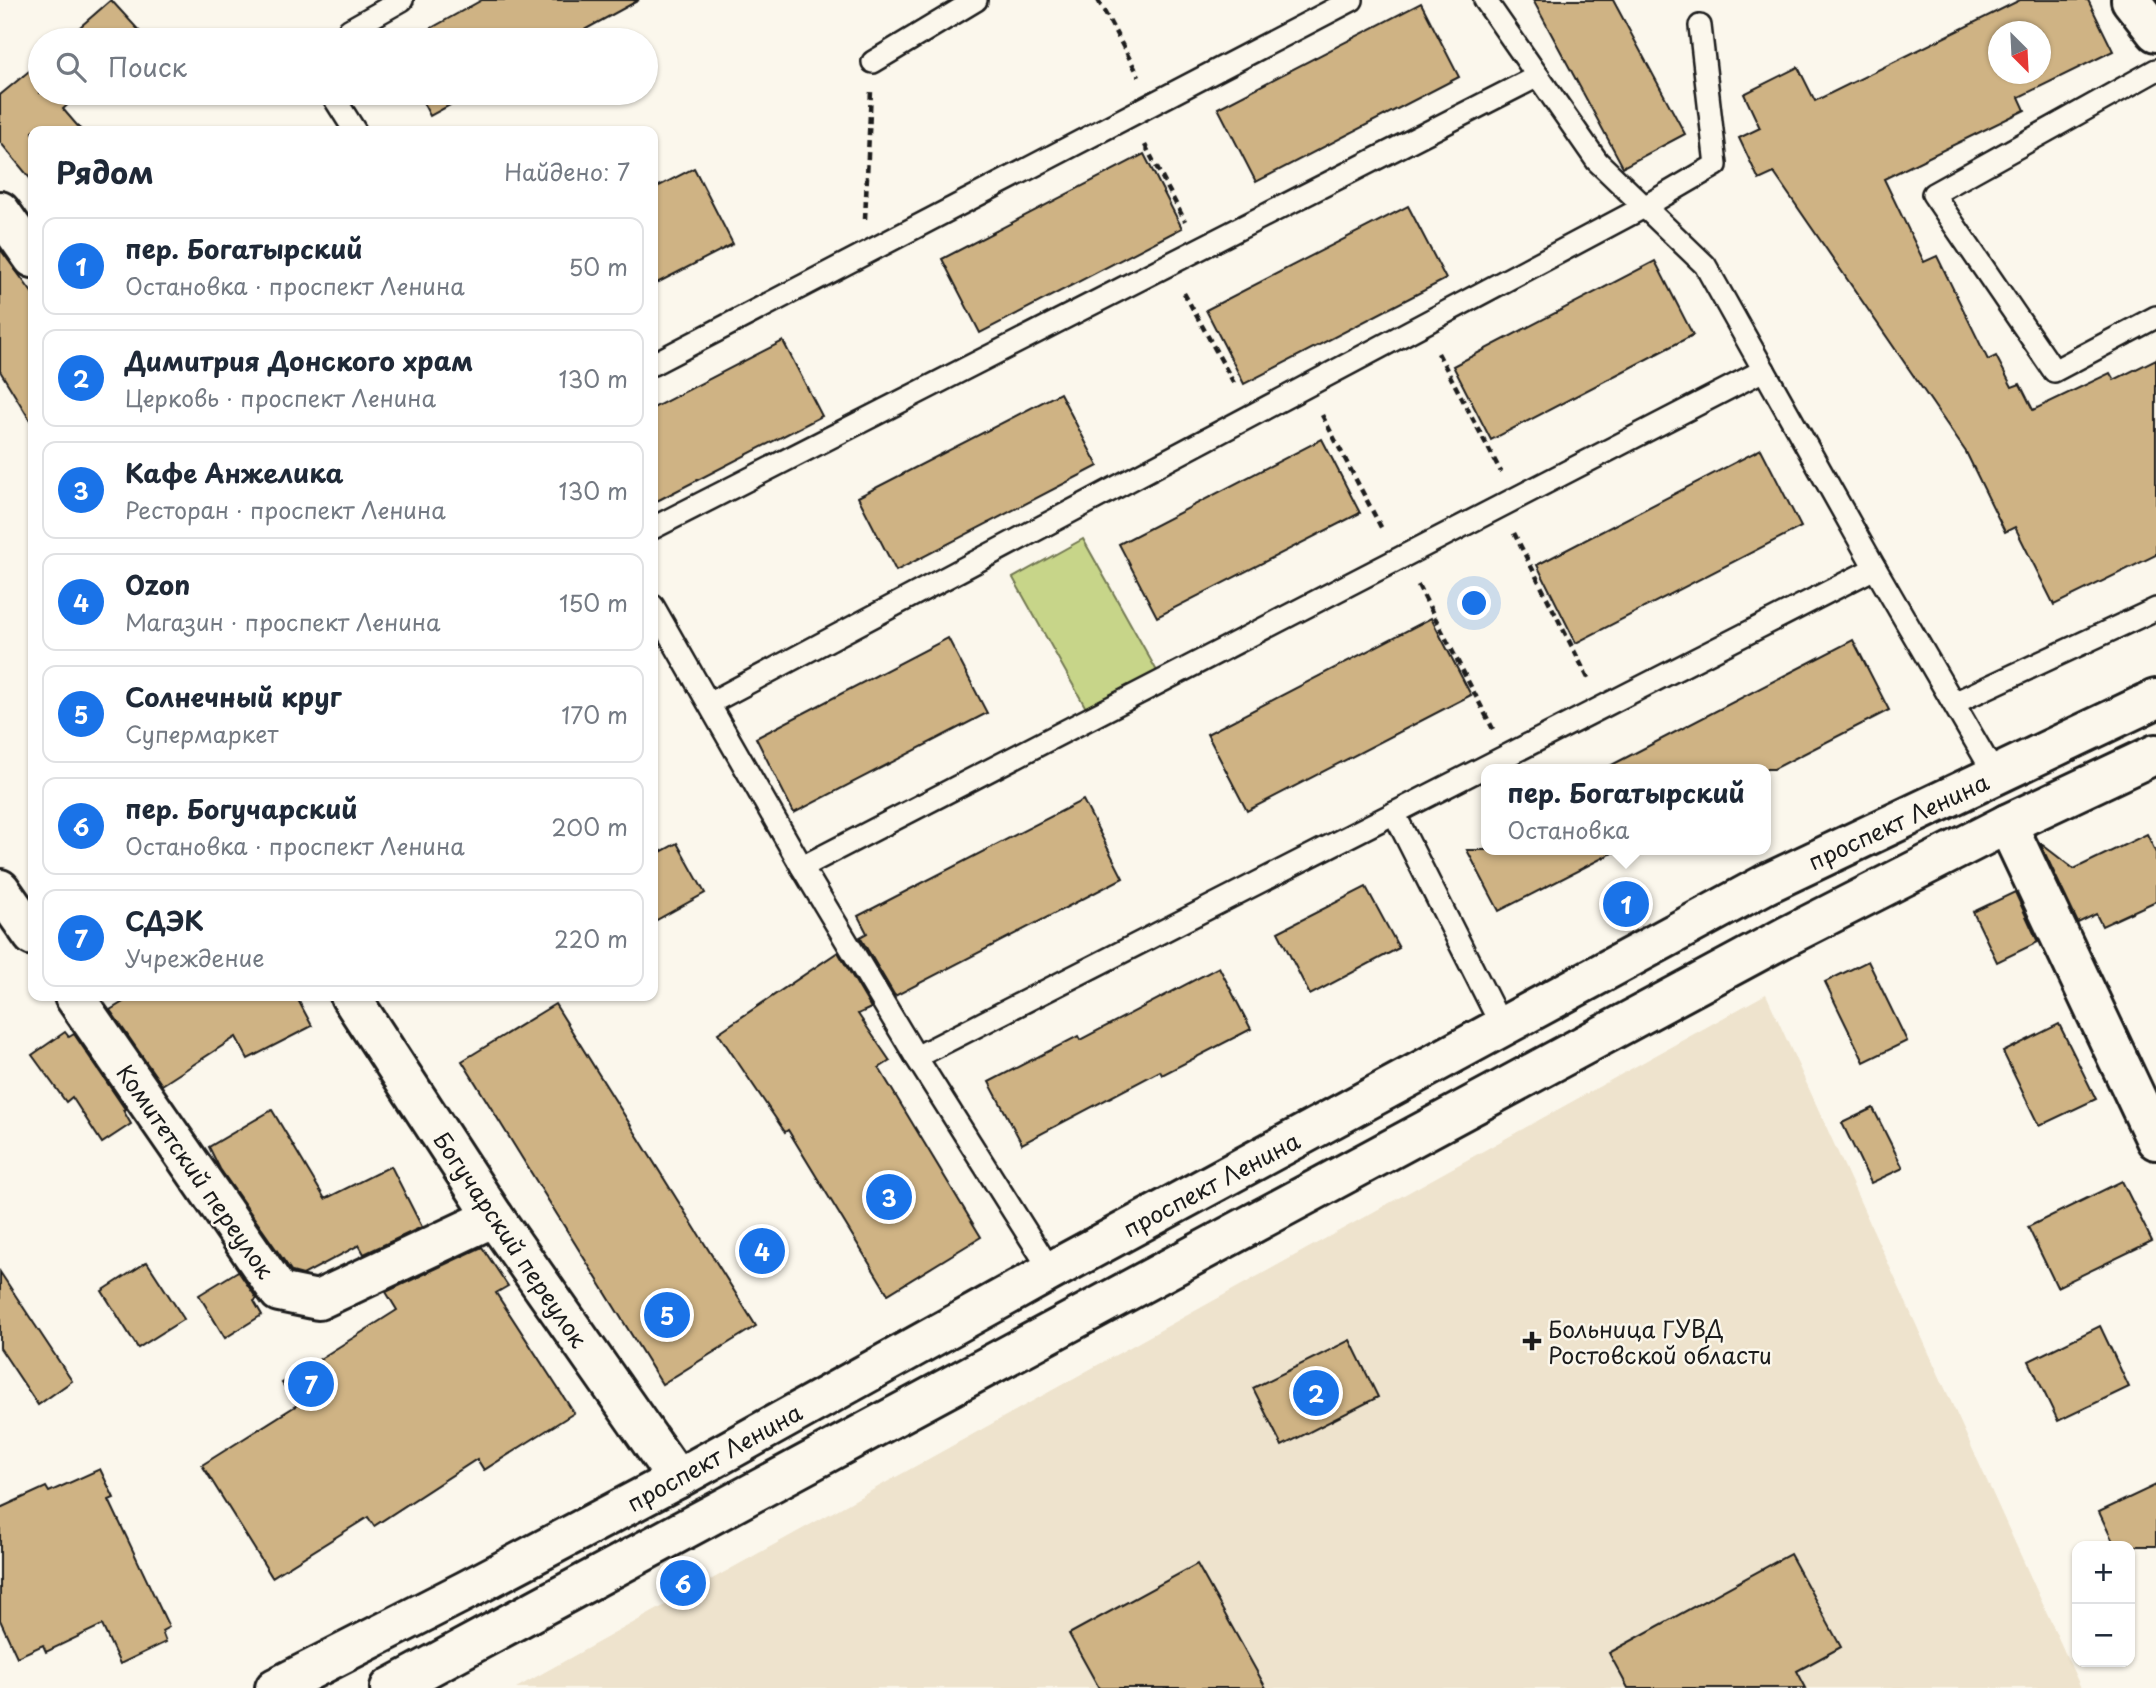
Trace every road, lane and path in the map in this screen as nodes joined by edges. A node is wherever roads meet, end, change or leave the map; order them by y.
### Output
1 (402, 0) edge
2 (976, 0) edge
3 (1098, 0) edge
4 (1352, 0) edge
5 (1485, 0) edge
6 (1700, 26) dead end
7 (353, 28) edge
8 (873, 62) joint
9 (2156, 70) edge
10 (1538, 76) junction
11 (1154, 103) junction
12 (339, 105) edge
13 (1130, 116) junction
14 (352, 126) edge
15 (1644, 207) junction
16 (0, 211) edge
17 (1199, 248) junction
18 (28, 251) edge
19 (864, 254) junction
20 (1169, 264) junction
21 (2156, 317) edge
22 (1422, 324) junction
23 (658, 361) edge
24 (1764, 370) junction
25 (1307, 387) junction
26 (1251, 416) junction
27 (1507, 502) junction
28 (658, 525) edge
29 (1400, 558) junction
30 (1875, 568) junction
31 (2156, 609) edge
32 (658, 615) edge
33 (2156, 699) edge
34 (710, 703) junction
35 (1954, 703) junction
36 (1602, 707) junction
37 (2156, 754) edge
38 (1507, 756) junction
39 (1491, 764) edge
40 (1481, 769) edge
41 (1995, 775) junction
42 (1394, 813) junction
43 (2007, 824) junction
44 (802, 867) junction
45 (0, 889) edge
46 (28, 929) edge
47 (77, 1001) edge
48 (353, 1001) edge
49 (1502, 1027) junction
50 (916, 1057) junction
51 (2156, 1140) edge
52 (494, 1217) junction
53 (1051, 1271) junction
54 (677, 1479) junction
55 (275, 1688) edge
56 (390, 1688) edge

1 - 7 lane
2 - 8 lane
3 - 11 path
4 - 11 lane
5 - 10 lane
6 - 15 lane
8 - 19 path
9 - 21 lane
10 - 15 lane
10 - 17 lane
11 - 13 lane
12 - 14 lane
13 - 17 path
13 - 19 lane
15 - 22 lane
15 - 24 lane
16 - 18 main road
17 - 20 lane
19 - 23 lane
20 - 26 path
20 - 28 lane
22 - 25 lane
22 - 27 path
24 - 27 lane
24 - 30 lane
25 - 26 lane
25 - 29 path
26 - 34 lane
27 - 29 lane
27 - 36 path
29 - 38 path
29 - 44 lane
30 - 35 lane
30 - 36 lane
31 - 35 lane
32 - 34 lane
33 - 41 main road, проспект Ленина
34 - 44 lane
35 - 41 lane
36 - 38 lane
37 - 43 main road
38 - 39 lane
40 - 42 lane
41 - 49 main road, проспект Ленина
42 - 49 lane
42 - 50 lane
43 - 51 main road
43 - 56 main road
44 - 50 lane
45 - 46 main road
47 - 52 main road, Комитетский переулок
48 - 52 main road, Богучарский переулок
49 - 53 main road, проспект Ленина
50 - 53 lane
52 - 54 main road, Богучарский переулок
53 - 54 main road, проспект Ленина
54 - 55 main road, проспект Ленина

